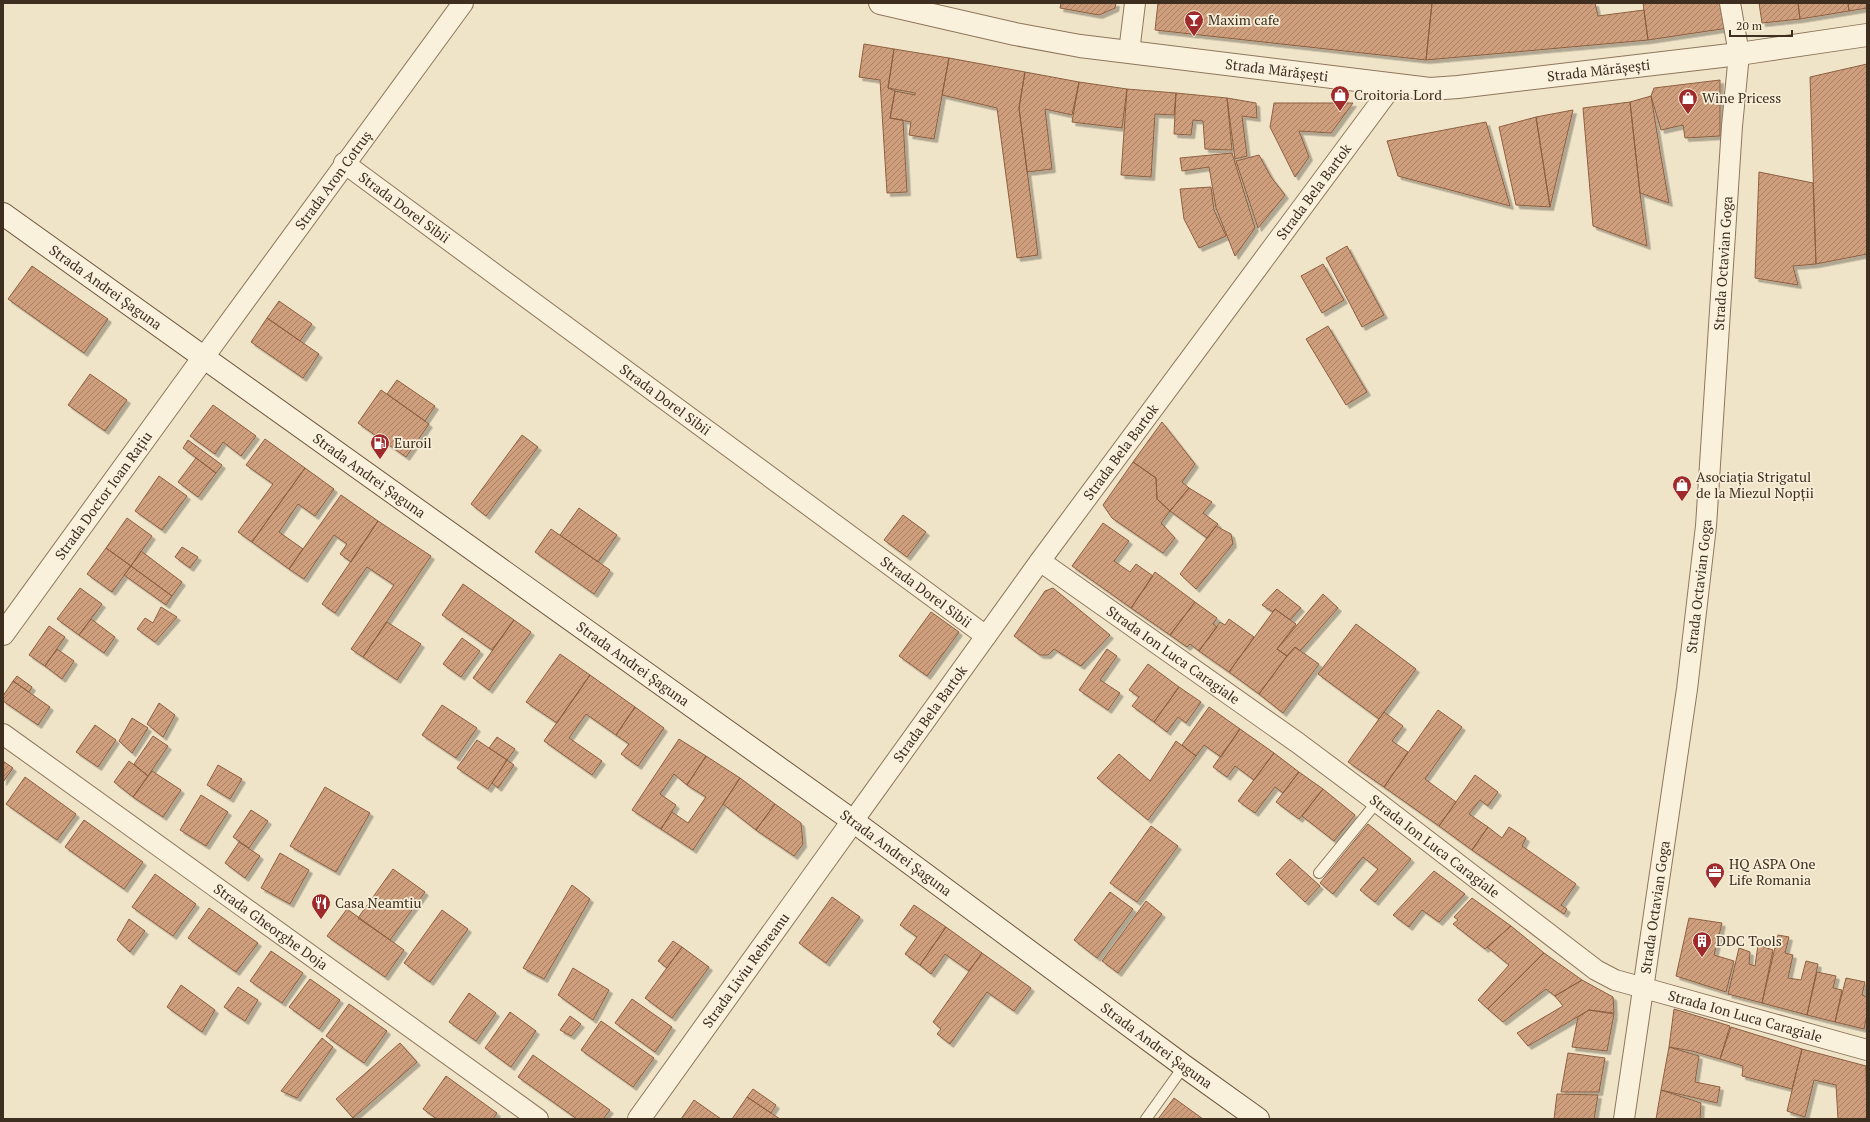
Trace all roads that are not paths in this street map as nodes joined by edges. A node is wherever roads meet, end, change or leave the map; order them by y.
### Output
1 (463, 3) edge
2 (880, 3) edge
3 (1135, 3) edge
4 (1730, 3) edge
5 (1867, 35) edge
6 (1129, 52) junction
7 (1739, 54) junction
8 (1393, 85) junction
9 (344, 163) junction
10 (3, 214) edge
11 (204, 356) junction
12 (1040, 561) junction
13 (3, 634) edge
14 (986, 636) junction
15 (3, 734) edge
16 (1377, 802) junction
17 (852, 821) junction
18 (1319, 873) dead end
19 (1644, 988) junction
20 (1867, 1050) edge
21 (1184, 1066) junction
22 (538, 1119) edge
23 (639, 1119) edge
24 (1146, 1119) edge
25 (1258, 1119) edge
26 (1624, 1119) edge

1 - 9 street, Strada Aron Cotruș
2 - 6 street, Strada Mărășești
3 - 6 street
4 - 7 street, Strada Octavian Goga
5 - 7 street, Strada Mărășești
6 - 8 street, Strada Mărășești
7 - 8 street, Strada Mărășești
7 - 19 street, Strada Octavian Goga
8 - 12 street, Strada Bela Bartok
9 - 11 street, Strada Aron Cotruș
9 - 14 street, Strada Dorel Sibii
10 - 11 street, Strada Andrei Șaguna
11 - 13 street, Strada Doctor Ioan Rațiu
11 - 17 street, Strada Andrei Șaguna
12 - 14 street, Strada Bela Bartok
12 - 16 street, Strada Ion Luca Caragiale
14 - 17 street, Strada Bela Bartok
15 - 22 street, Strada Gheorghe Doja
16 - 18 lane
16 - 19 street, Strada Ion Luca Caragiale
17 - 21 street, Strada Andrei Șaguna
17 - 23 street, Strada Liviu Rebreanu
19 - 20 street, Strada Ion Luca Caragiale
19 - 26 street, Strada Octavian Goga
21 - 24 lane
21 - 25 street, Strada Andrei Șaguna

